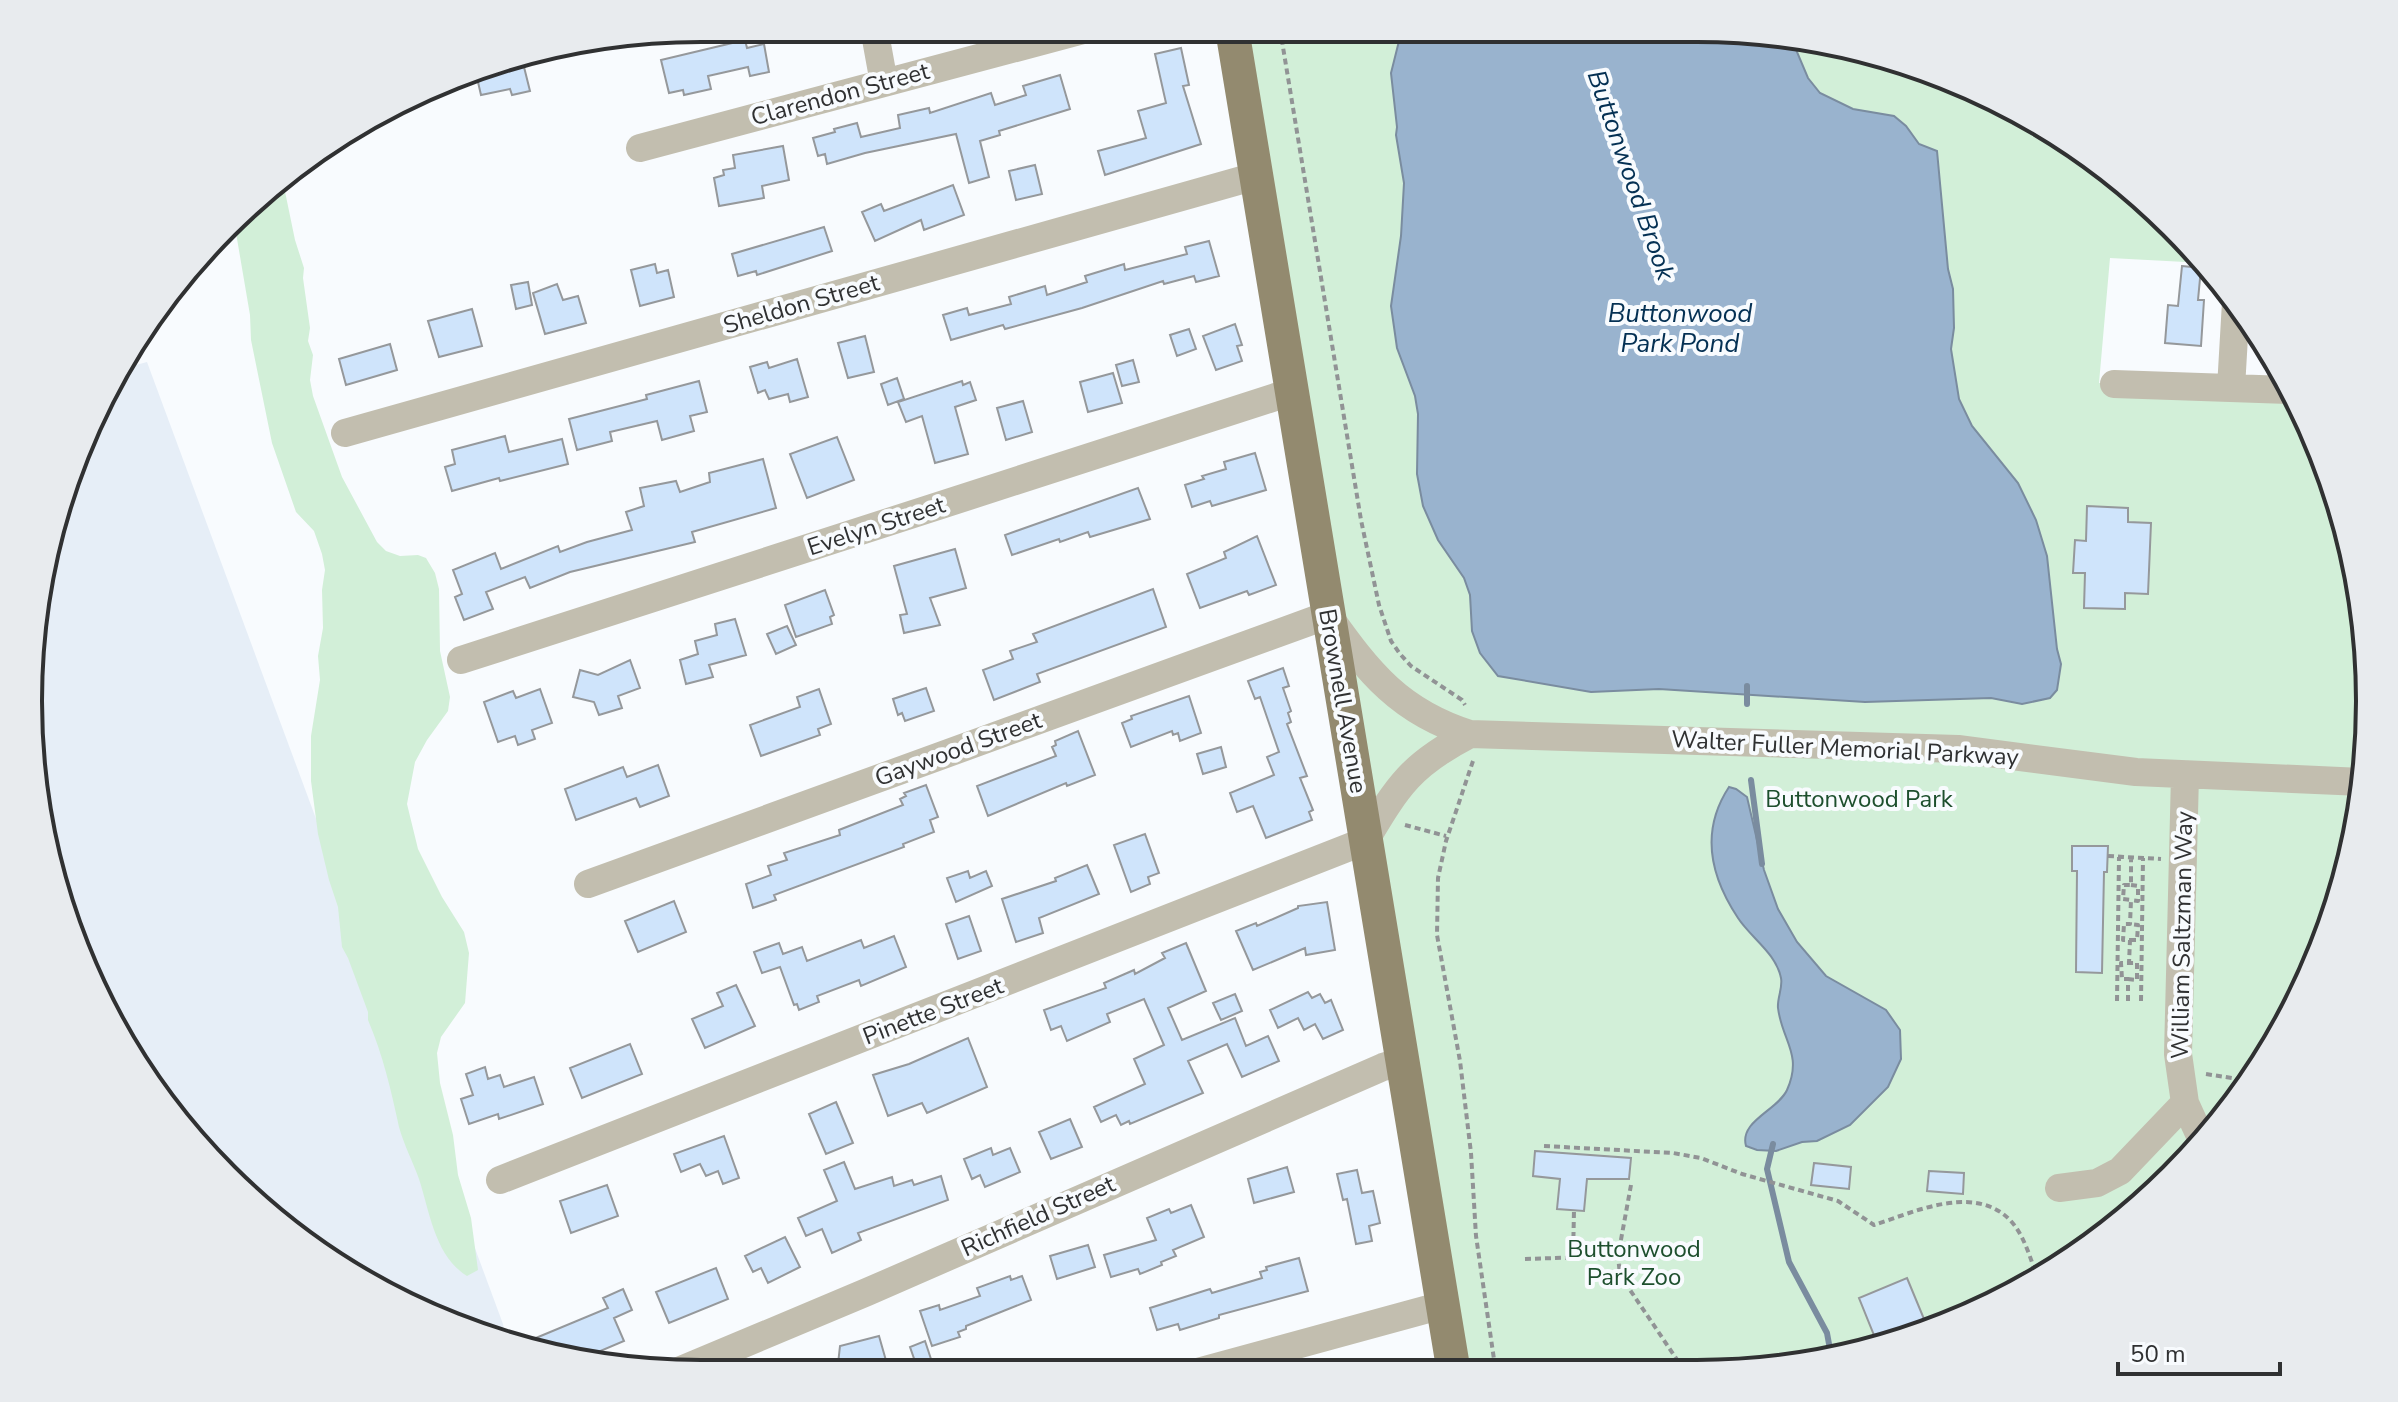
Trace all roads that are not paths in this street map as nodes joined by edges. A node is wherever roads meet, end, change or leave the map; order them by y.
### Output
1 (877, 42) edge
2 (1038, 42) edge
3 (1234, 42) edge
4 (884, 83) junction
5 (640, 148) dead end
6 (1256, 176) junction
7 (2235, 321) edge
8 (2114, 384) dead end
9 (2231, 388) junction
10 (2277, 390) edge
11 (1291, 392) junction
12 (345, 433) dead end
13 (1328, 615) junction
14 (461, 660) dead end
15 (1470, 734) junction
16 (2185, 775) junction
17 (2351, 782) edge
18 (1365, 841) junction
19 (588, 884) dead end
20 (1403, 1061) junction
21 (2185, 1103) junction
22 (2197, 1130) edge
23 (500, 1180) dead end
24 (2059, 1188) dead end
25 (1443, 1305) junction
26 (705, 1360) edge
27 (1242, 1360) edge
28 (1452, 1360) edge

1 - 4 street
2 - 4 street, Clarendon Street
3 - 6 main road, Brownell Avenue
4 - 5 street, Clarendon Street
6 - 11 main road, Brownell Avenue
6 - 12 street, Sheldon Street
7 - 9 street
8 - 9 street
9 - 10 street
11 - 13 main road, Brownell Avenue
11 - 14 street, Evelyn Street
13 - 15 street, Walter Fuller Memorial Parkway
13 - 18 main road, Brownell Avenue
13 - 19 street, Gaywood Street
15 - 16 street, Walter Fuller Memorial Parkway
15 - 18 street
16 - 17 street, Walter Fuller Memorial Parkway
16 - 21 street, William Saltzman Way
18 - 20 main road, Brownell Avenue
18 - 23 street, Pinette Street
20 - 25 main road, Brownell Avenue
20 - 26 street, Richfield Street
21 - 22 street, William Saltzman Way
21 - 24 street
25 - 27 street
25 - 28 main road, Brownell Avenue

